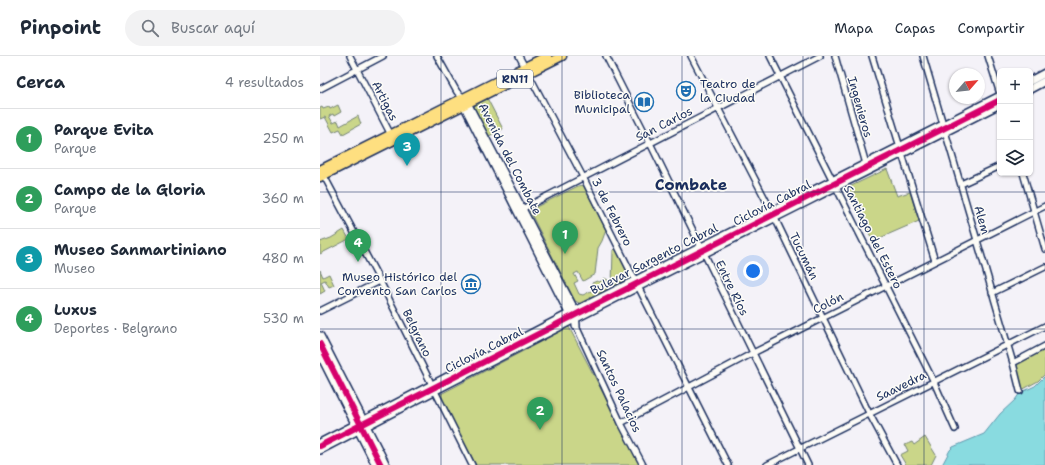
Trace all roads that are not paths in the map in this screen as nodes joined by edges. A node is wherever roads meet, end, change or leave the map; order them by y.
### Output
1 (350, 56) edge
2 (383, 56) edge
3 (437, 56) edge
4 (519, 56) edge
5 (547, 56) edge
6 (562, 56) edge
7 (606, 56) edge
8 (691, 56) edge
9 (770, 56) edge
10 (820, 56) edge
11 (835, 56) edge
12 (872, 56) edge
13 (923, 56) edge
14 (988, 56) edge
15 (358, 70) junction
16 (526, 70) junction
17 (1045, 73) edge
18 (781, 76) junction
19 (1033, 79) edge
20 (1045, 81) edge
21 (997, 85) edge
22 (1033, 87) edge
23 (320, 89) edge
24 (997, 97) edge
25 (464, 101) junction
26 (997, 105) edge
27 (718, 108) junction
28 (945, 128) junction
29 (391, 135) junction
30 (650, 143) junction
31 (901, 150) junction
32 (866, 164) junction
33 (997, 167) edge
34 (321, 172) edge
35 (1024, 176) edge
36 (583, 177) junction
37 (835, 184) junction
38 (961, 184) junction
39 (1045, 206) edge
40 (520, 210) junction
41 (1034, 211) junction
42 (774, 215) junction
43 (977, 240) junction
44 (1045, 249) edge
45 (702, 251) junction
46 (935, 261) junction
47 (1045, 267) edge
48 (380, 281) junction
49 (637, 284) junction
50 (885, 285) junction
51 (992, 293) junction
52 (320, 311) edge
53 (823, 317) junction
54 (574, 318) junction
55 (1045, 326) edge
56 (320, 336) edge
57 (1007, 345) junction
58 (1045, 346) edge
59 (753, 353) junction
60 (320, 354) edge
61 (1013, 363) junction
62 (934, 382) junction
63 (689, 387) junction
64 (433, 388) junction
65 (1020, 391) dead end
66 (869, 413) junction
67 (365, 423) junction
68 (621, 423) junction
69 (358, 427) junction
70 (955, 429) dead end
71 (320, 443) edge
72 (800, 449) junction
73 (320, 450) edge
74 (376, 465) edge
75 (386, 465) edge
76 (472, 465) edge
77 (643, 465) edge
78 (728, 465) edge
79 (767, 465) edge
80 (808, 465) edge
81 (897, 465) edge

1 - 15 street, Artigas
2 - 15 street
3 - 25 street
4 - 16 street, 3 de Febrero
5 - 16 main road, RN11
6 - 16 main road, RN11
7 - 30 street, Entre Ríos
8 - 27 street, Tucumán
9 - 18 street, Santiago del Estero
10 - 18 street, San Carlos
11 - 32 street, Ingenieros
12 - 31 street
13 - 28 street, Alem
14 - 21 street
15 - 23 street
15 - 29 street, Artigas
16 - 25 main road, RN11
16 - 36 street, 3 de Febrero
17 - 19 main road
18 - 27 street, San Carlos
18 - 37 street, Santiago del Estero
20 - 22 main road
24 - 28 main road, Bulevar Sargento Cabral
25 - 29 main road, RN11
25 - 34 main road, RN11
25 - 40 main road, Avenida del Combate
26 - 28 main road, Bulevar Sargento Cabral
27 - 30 street, San Carlos
27 - 42 street, Tucumán
28 - 31 main road, Bulevar Sargento Cabral
28 - 38 street, Alem
29 - 34 main road, RN11
30 - 36 street, San Carlos
30 - 45 street, Entre Ríos
31 - 32 main road, Bulevar Sargento Cabral
31 - 37 main road, Bulevar Sargento Cabral
31 - 46 street
32 - 37 main road, Bulevar Sargento Cabral
33 - 38 street
34 - 48 street, Belgrano
35 - 41 street
36 - 40 street, San Carlos
36 - 49 street, 3 de Febrero
37 - 42 main road, Bulevar Sargento Cabral
37 - 50 street, Santiago del Estero
38 - 43 street, Alem
39 - 41 street, Colón
40 - 54 main road, Avenida del Combate
41 - 43 street, Colón
41 - 44 street
42 - 45 main road, Bulevar Sargento Cabral
42 - 53 street, Tucumán
43 - 46 street, Colón
43 - 51 street, Alem
45 - 49 main road, Bulevar Sargento Cabral
45 - 59 street, Entre Ríos
46 - 50 street, Colón
47 - 51 street
48 - 52 street
48 - 64 street, Belgrano
49 - 54 main road, Bulevar Sargento Cabral
49 - 63 street, 3 de Febrero
50 - 53 street, Colón
50 - 62 street, Santiago del Estero
51 - 57 street, Alem
53 - 59 street, Colón
53 - 66 street, Tucumán
54 - 64 main road, Bulevar Sargento Cabral
54 - 68 street, Santos Palacios
55 - 57 street, Saavedra
56 - 67 main road
57 - 61 street, Alem
57 - 62 street, Saavedra
58 - 61 street
59 - 63 street, Colón
59 - 72 street, Entre Ríos
60 - 69 main road
61 - 65 street, Alem
62 - 66 street, Saavedra
62 - 70 street, Santiago del Estero
63 - 68 street, Colón
63 - 78 street, 3 de Febrero
64 - 67 main road, Bulevar Sargento Cabral
64 - 76 street, Belgrano
66 - 72 street, Saavedra
66 - 81 street, Tucumán
67 - 69 main road, Bulevar Sargento Cabral
67 - 75 main road
68 - 77 street, Santos Palacios
69 - 71 main road, Bulevar Sargento Cabral
69 - 73 main road, Bulevar Sargento Cabral
69 - 74 main road
72 - 79 street, Saavedra
72 - 80 street, Entre Ríos

